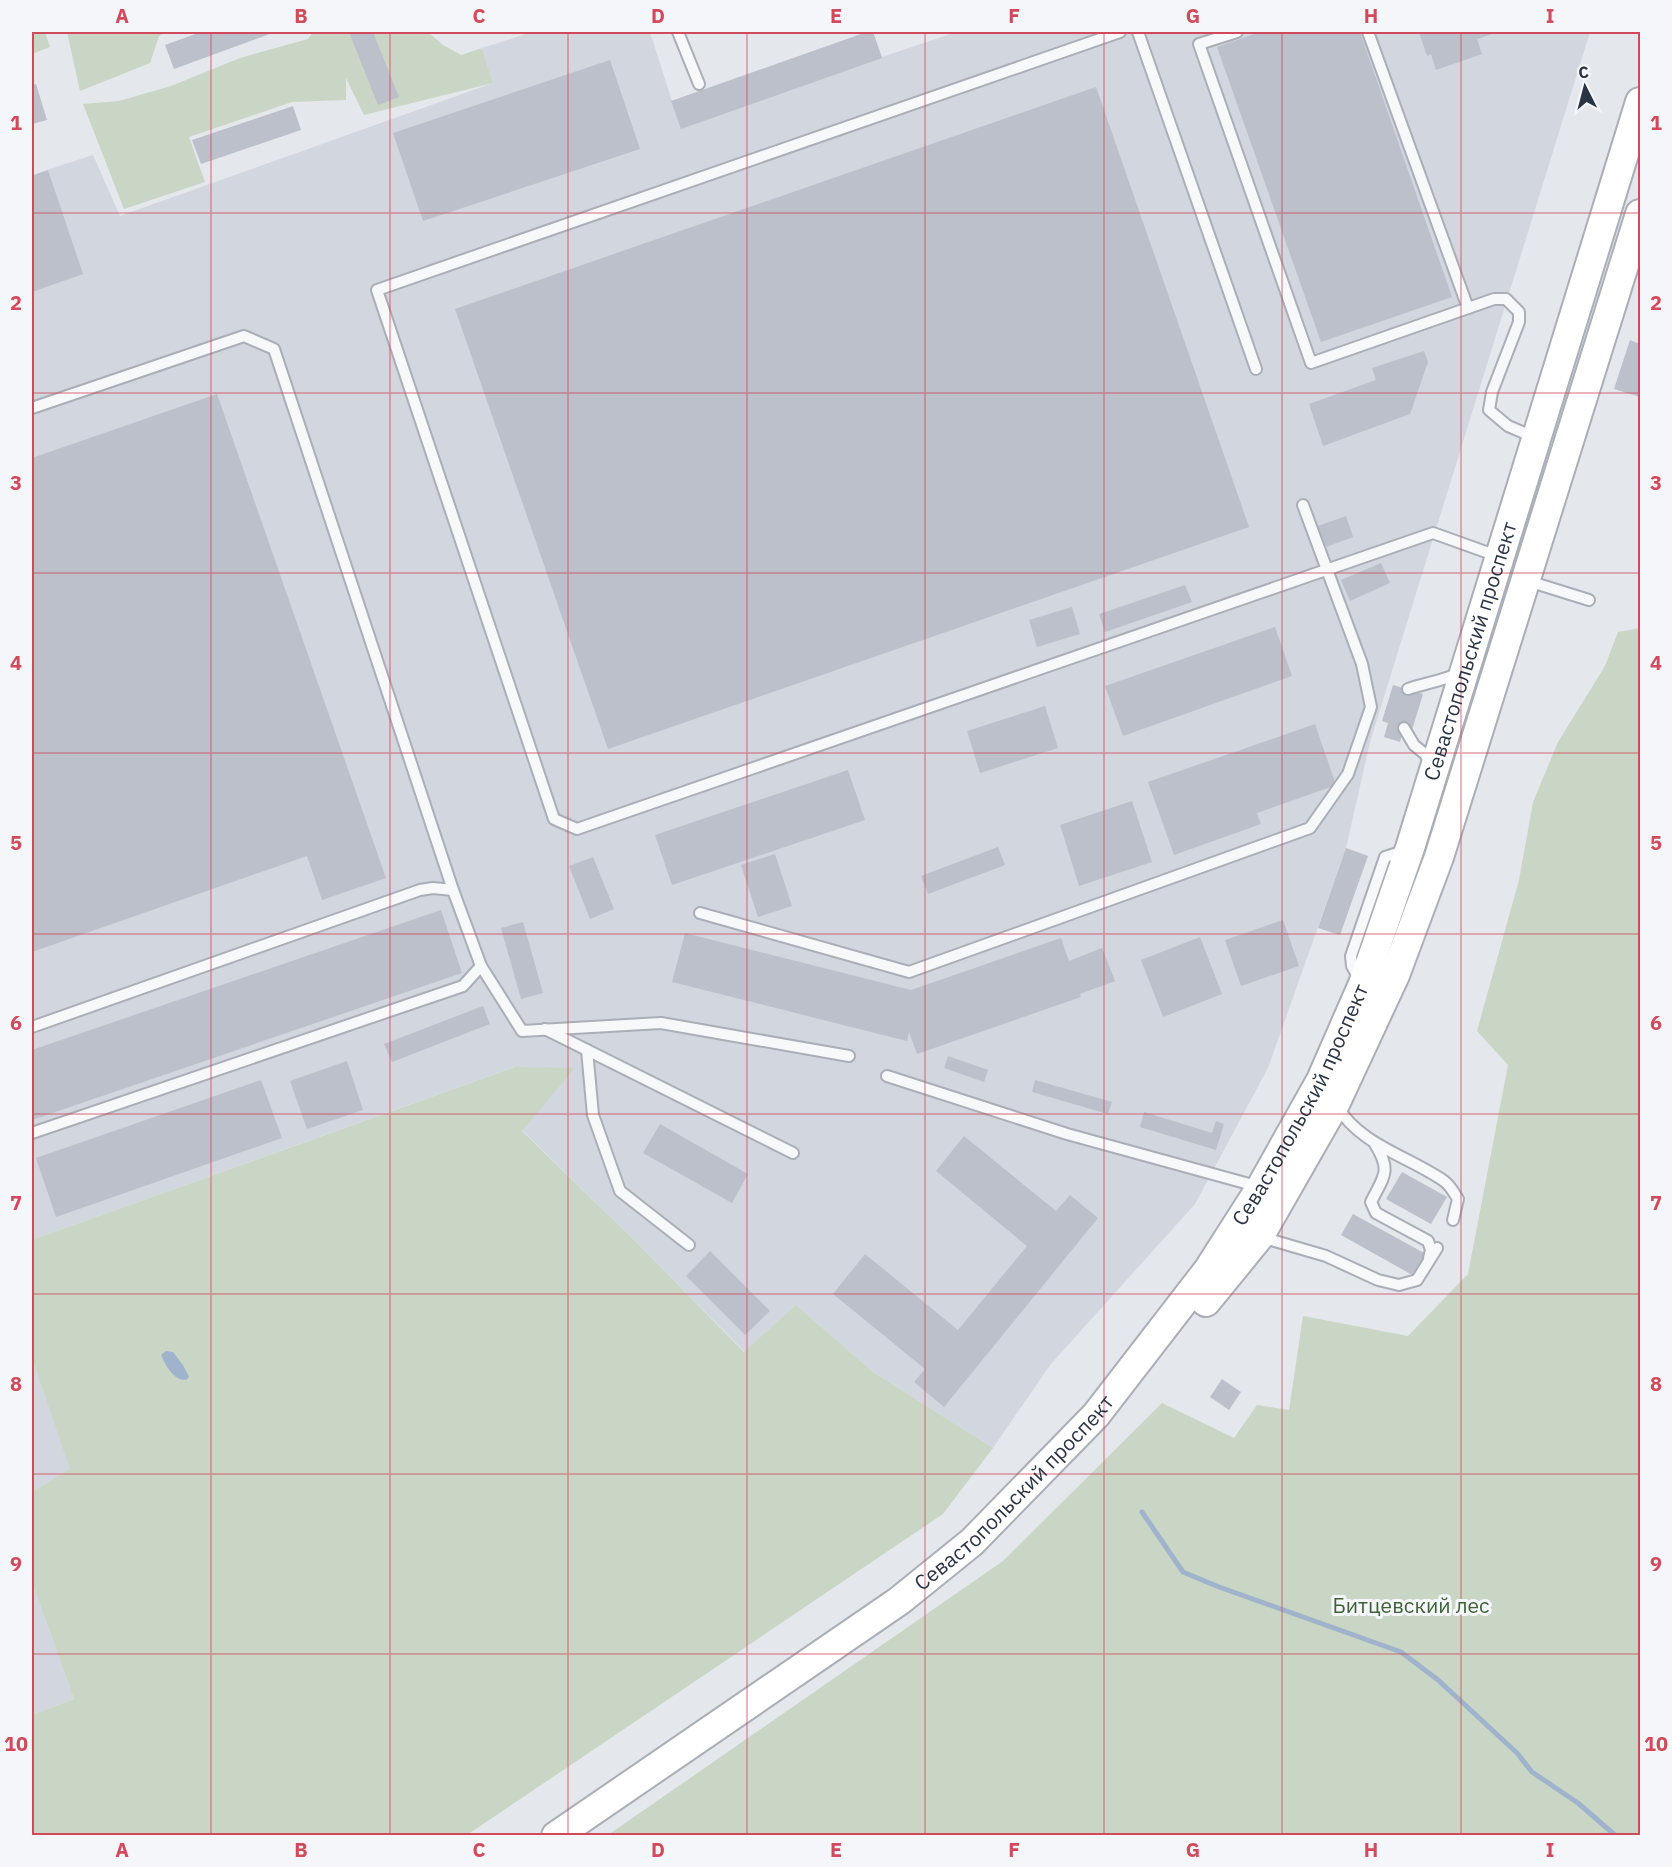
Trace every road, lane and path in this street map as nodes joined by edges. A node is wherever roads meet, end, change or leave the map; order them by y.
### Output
1 (678, 32) edge
2 (1120, 32) edge
3 (1138, 32) edge
4 (1237, 32) edge
5 (1368, 32) edge
6 (699, 84) dead end
7 (1641, 102) edge
8 (1641, 214) edge
9 (1468, 308) junction
10 (1256, 369) dead end
11 (32, 408) edge
12 (1536, 439) junction
13 (1303, 505) dead end
14 (1500, 557) junction
15 (1327, 570) junction
16 (1525, 580) junction
17 (1589, 600) dead end
18 (1465, 671) junction
19 (1408, 689) dead end
20 (1404, 728) dead end
21 (1435, 769) junction
22 (453, 890) junction
23 (700, 913) dead end
24 (481, 966) junction
25 (32, 1027) edge
26 (545, 1029) junction
27 (587, 1050) junction
28 (849, 1056) dead end
29 (886, 1076) dead end
30 (1335, 1104) junction
31 (32, 1133) edge
32 (1375, 1142) junction
33 (793, 1153) dead end
34 (1261, 1187) junction
35 (1453, 1220) dead end
36 (1259, 1237) junction
37 (688, 1245) dead end
38 (1437, 1248) dead end
39 (1429, 1261) junction
40 (556, 1836) edge
41 (582, 1836) edge

1 - 6 lane
2 - 15 lane
3 - 10 lane
4 - 9 lane
5 - 9 lane
7 - 12 main road, Севастопольский проспект
8 - 16 main road, Севастопольский проспект
9 - 12 lane
11 - 22 lane
12 - 14 main road, Севастопольский проспект
13 - 15 lane
14 - 15 lane
14 - 18 main road, Севастопольский проспект
15 - 23 lane
16 - 17 lane
16 - 30 main road, Севастопольский проспект
18 - 19 lane
18 - 21 main road, Севастопольский проспект
20 - 21 lane
21 - 34 main road, Севастопольский проспект
22 - 24 lane
22 - 25 lane
24 - 26 lane
24 - 31 lane
26 - 27 lane
26 - 28 lane
27 - 33 lane
27 - 37 lane
29 - 34 lane
30 - 32 lane
30 - 36 main road, Севастопольский проспект
32 - 35 lane
32 - 39 lane
34 - 40 main road, Севастопольский проспект
36 - 39 lane
36 - 41 main road, Севастопольский проспект
38 - 39 lane

